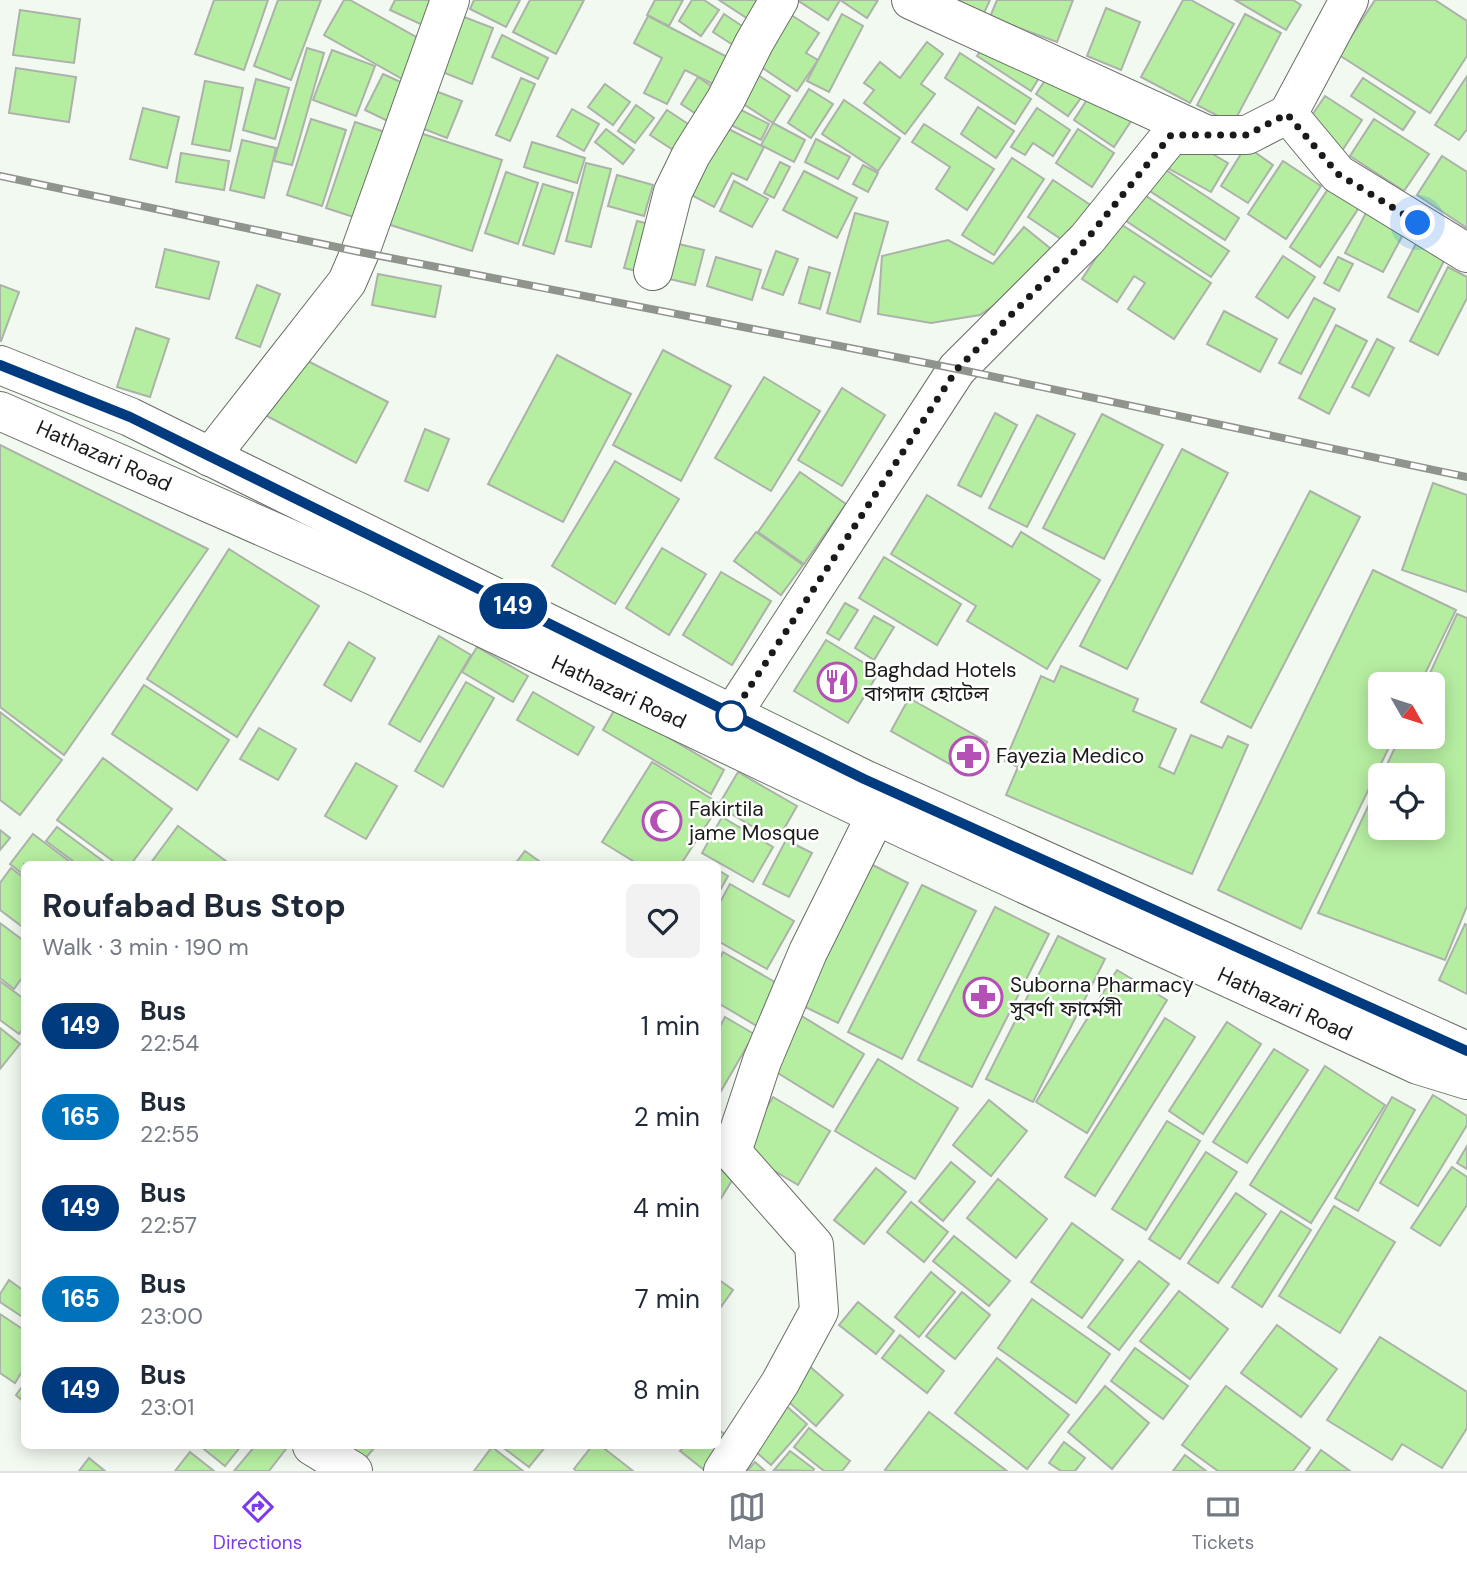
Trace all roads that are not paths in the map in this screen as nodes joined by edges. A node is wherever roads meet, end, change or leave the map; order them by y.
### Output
1 (450, 0) edge
2 (779, 0) edge
3 (911, 0) edge
4 (1349, 0) edge
5 (1287, 114) junction
6 (1207, 135) junction
7 (1467, 253) edge
8 (653, 271) dead end
9 (0, 365) edge
10 (0, 411) edge
11 (210, 457) junction
12 (732, 716) junction
13 (876, 815) junction
14 (1467, 1051) edge
15 (1467, 1080) edge
16 (317, 1449) edge
17 (353, 1471) edge
18 (723, 1471) edge

1 - 11 main road
2 - 8 main road
3 - 6 main road
4 - 5 main road
5 - 6 main road
5 - 7 main road
6 - 12 main road
9 - 11 main road, Hathazari Road
10 - 13 main road, Hathazari Road
11 - 12 main road, Hathazari Road
12 - 14 main road, Hathazari Road
13 - 15 main road, Hathazari Road
13 - 18 main road
16 - 17 main road

